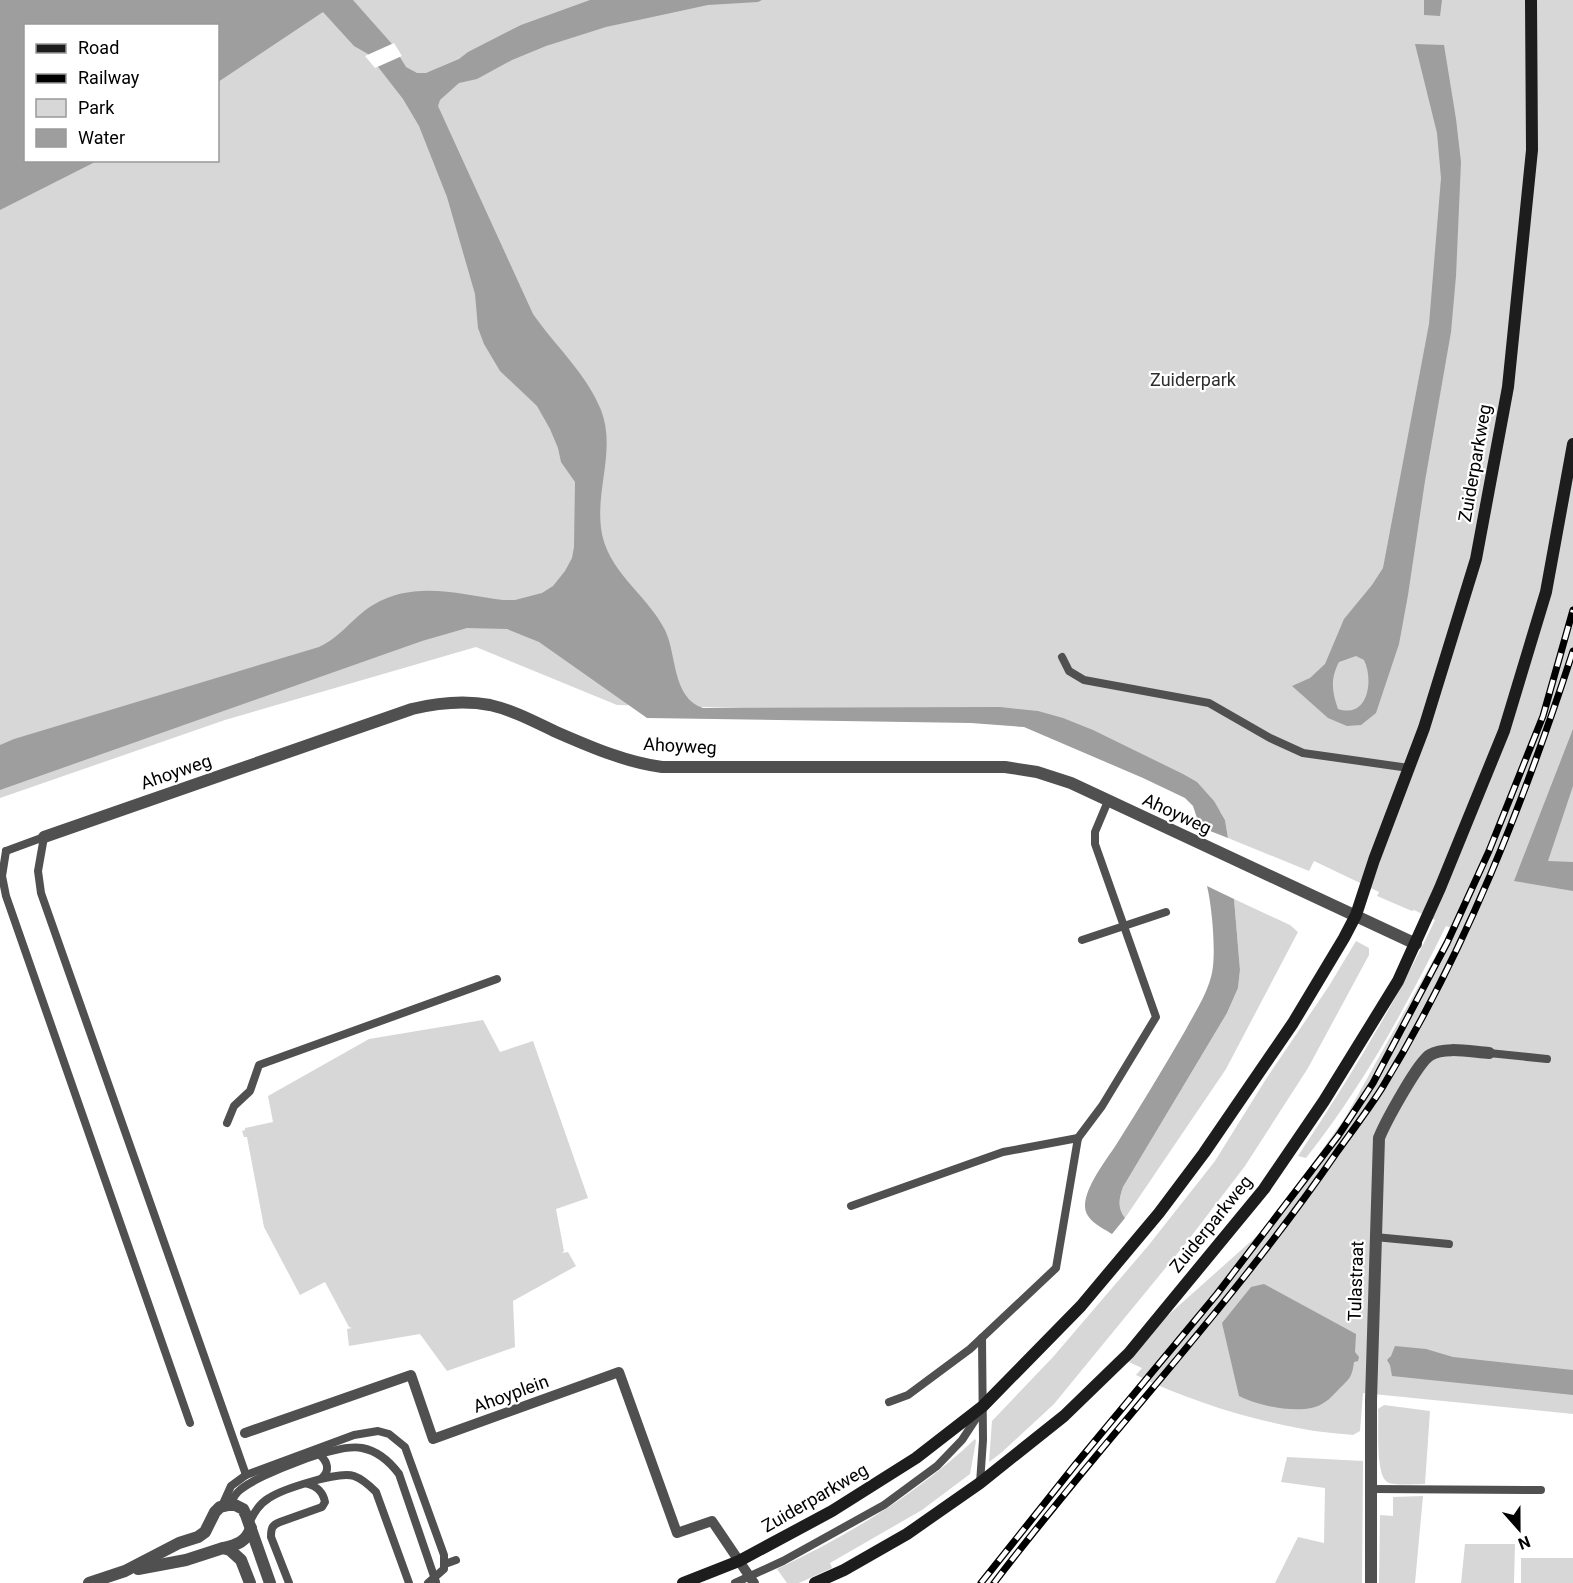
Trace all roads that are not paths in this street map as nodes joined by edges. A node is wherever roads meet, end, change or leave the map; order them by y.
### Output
1 (1531, 0) edge
2 (1573, 444) edge
3 (1062, 657) dead end
4 (1409, 768) junction
5 (1108, 801) junction
6 (44, 837) junction
7 (3, 849) edge
8 (1166, 912) dead end
9 (1356, 915) junction
10 (1124, 926) junction
11 (1082, 940) dead end
12 (1416, 944) junction
13 (497, 979) dead end
14 (1489, 1053) joint
15 (1547, 1059) dead end
16 (227, 1123) dead end
17 (1078, 1138) junction
18 (851, 1206) dead end
19 (1375, 1237) junction
20 (1449, 1244) dead end
21 (982, 1338) junction
22 (889, 1402) dead end
23 (983, 1406) junction
24 (190, 1423) dead end
25 (245, 1433) dead end
26 (320, 1455) junction
27 (246, 1474) junction
28 (321, 1479) junction
29 (980, 1483) junction
30 (306, 1484) junction
31 (1372, 1489) junction
32 (1541, 1490) dead end
33 (226, 1505) junction
34 (250, 1526) junction
35 (223, 1548) junction
36 (456, 1560) dead end
37 (739, 1561) junction
38 (445, 1564) junction
39 (125, 1571) junction
40 (752, 1580) edge
41 (433, 1582) edge
42 (89, 1583) edge
43 (250, 1583) edge
44 (270, 1583) edge
45 (288, 1583) edge
46 (409, 1583) edge
47 (683, 1583) edge
48 (735, 1583) edge
49 (815, 1583) edge
50 (1371, 1583) edge

1 - 4 main road, Zuiderparkweg
2 - 12 main road, Zuiderparkweg
3 - 4 lane
4 - 9 main road, Zuiderparkweg
5 - 6 street, Ahoyweg
5 - 9 street, Ahoyweg
5 - 10 lane
6 - 7 lane, Ahoyweg
6 - 27 lane
7 - 24 lane
8 - 10 lane
9 - 12 street
9 - 23 main road, Zuiderparkweg
10 - 11 lane
10 - 17 lane
12 - 29 main road, Zuiderparkweg
13 - 16 lane
14 - 15 lane
14 - 19 street, Tulastraat
17 - 18 lane
17 - 21 lane
19 - 20 lane
19 - 31 street, Tulastraat
21 - 22 lane
21 - 23 lane
23 - 29 lane
23 - 37 main road, Zuiderparkweg
23 - 40 lane, Zuiderparkweg
25 - 37 street, Ahoyplein
26 - 28 lane
26 - 33 lane
26 - 41 lane
27 - 33 lane
27 - 38 lane
28 - 30 lane
28 - 46 lane
29 - 49 main road, Zuiderparkweg
30 - 34 lane
30 - 45 lane
31 - 32 lane
31 - 50 street, Tulastraat
33 - 34 street
33 - 39 street
34 - 35 street
34 - 44 street
35 - 39 street
35 - 43 street
36 - 38 lane
37 - 40 street
37 - 47 main road, Zuiderparkweg
38 - 41 lane
39 - 42 street
40 - 48 lane, Zuiderparkweg

